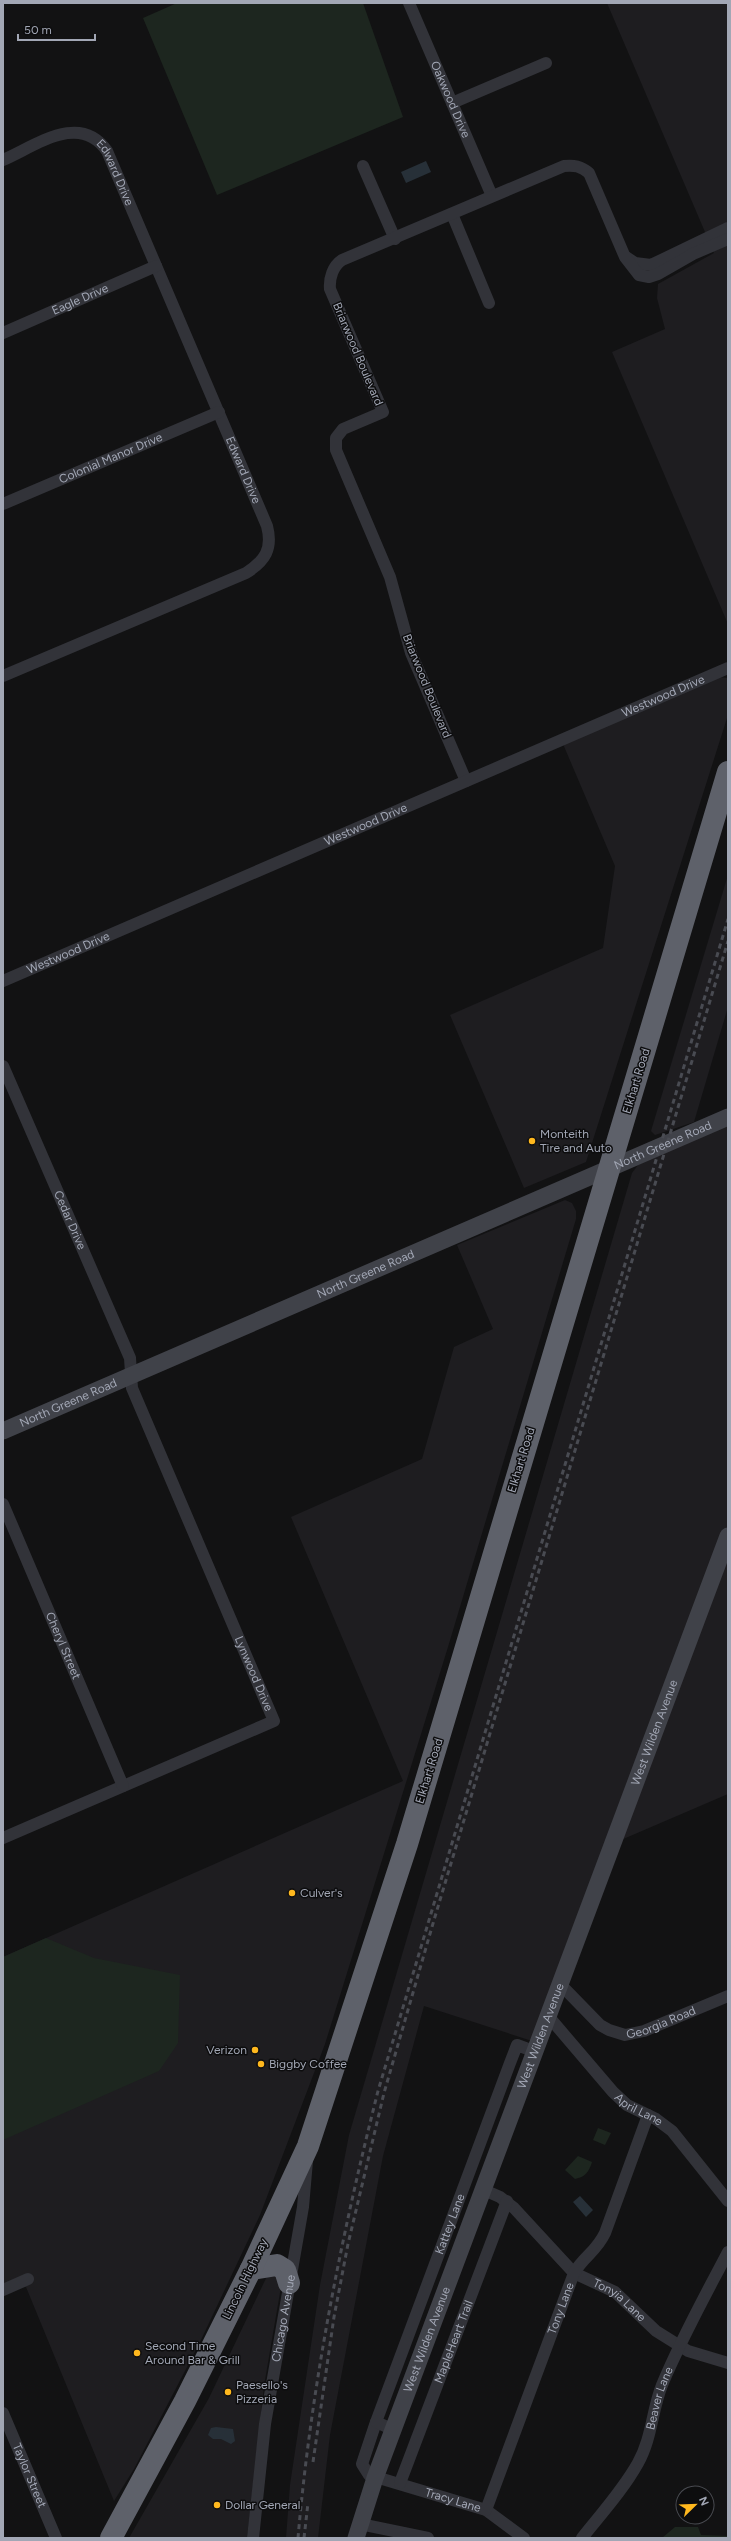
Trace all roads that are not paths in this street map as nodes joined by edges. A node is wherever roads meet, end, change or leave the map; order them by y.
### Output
1 (409, 3) edge
2 (546, 64) dead end
3 (452, 103) junction
4 (3, 160) edge
5 (363, 166) dead end
6 (492, 196) junction
7 (452, 214) junction
8 (728, 228) edge
9 (395, 239) junction
10 (728, 240) edge
11 (625, 257) junction
12 (156, 266) junction
13 (489, 303) dead end
14 (3, 333) edge
15 (219, 412) junction
16 (3, 504) edge
17 (728, 668) edge
18 (7, 675) edge
19 (728, 772) edge
20 (466, 781) junction
21 (3, 981) edge
22 (3, 1066) edge
23 (728, 1117) edge
24 (610, 1168) junction
25 (131, 1376) junction
26 (3, 1431) edge
27 (3, 1504) edge
28 (728, 1536) edge
29 (123, 1786) junction
30 (3, 1838) edge
31 (561, 1985) junction
32 (728, 1996) edge
33 (549, 2017) junction
34 (536, 2052) junction
35 (648, 2115) junction
36 (308, 2146) junction
37 (484, 2190) junction
38 (506, 2201) junction
39 (728, 2201) edge
40 (449, 2231) junction
41 (466, 2237) junction
42 (728, 2252) edge
43 (251, 2269) junction
44 (574, 2272) junction
45 (28, 2279) dead end
46 (289, 2283) junction
47 (3, 2290) edge
48 (679, 2346) junction
49 (728, 2363) edge
50 (3, 2413) edge
51 (376, 2422) junction
52 (394, 2430) junction
53 (375, 2478) junction
54 (400, 2483) junction
55 (486, 2510) junction
56 (358, 2531) edge
57 (56, 2538) edge
58 (111, 2538) edge
59 (253, 2538) edge
60 (428, 2538) edge
61 (524, 2538) edge
62 (582, 2538) edge

1 - 3 street, Oakwood Drive
2 - 3 street
3 - 6 street, Oakwood Drive
4 - 12 street, Edward Drive
5 - 9 street
6 - 7 street, Briarwood Boulevard
6 - 11 street, Briarwood Boulevard
7 - 9 street, Briarwood Boulevard
7 - 13 street
8 - 11 street
9 - 20 street, Briarwood Boulevard
10 - 11 street, Briarwood Boulevard
12 - 14 street, Eagle Drive
12 - 15 street, Edward Drive
15 - 16 street, Colonial Manor Drive
15 - 18 street, Edward Drive
17 - 20 street, Westwood Drive
19 - 24 highway, Elkhart Road
20 - 21 street, Westwood Drive
22 - 25 street, Cedar Drive
23 - 24 street, North Greene Road
24 - 25 street, North Greene Road
24 - 36 highway, Elkhart Road
25 - 26 street, North Greene Road
25 - 29 street, Lynwood Drive
27 - 29 street, Cheryl Street
28 - 31 street, West Wilden Avenue
29 - 30 street, Lynwood Drive
31 - 32 street, Georgia Road
31 - 33 street, West Wilden Avenue
33 - 34 street, West Wilden Avenue
33 - 35 street, April Lane
34 - 37 street, West Wilden Avenue
34 - 40 street, Kattey Lane
35 - 39 street, April Lane
35 - 44 street, Tony Lane
36 - 43 highway, Lincoln Highway
36 - 46 street, Chicago Avenue
37 - 38 street, Tonyia Lane
37 - 41 street, West Wilden Avenue
38 - 44 street, Tonyia Lane
38 - 54 street, MapleHeart Trail
40 - 41 street
40 - 51 street, Kattey Lane
41 - 52 street, West Wilden Avenue
42 - 48 street, Beaver Lane
43 - 46 highway
43 - 58 highway, Lincoln Highway
44 - 48 street, Tonyia Lane
44 - 55 street, Tony Lane
45 - 47 street
46 - 59 street, Chicago Avenue
48 - 49 street, Tonyia Lane
48 - 62 street, Beaver Lane
50 - 57 street, Taylor Street
51 - 52 street
51 - 53 street, Kattey Lane
52 - 53 street, West Wilden Avenue
53 - 54 street, Tracy Lane
53 - 56 street, West Wilden Avenue
54 - 55 street, Tracy Lane
55 - 61 street, Tracy Lane
56 - 60 street

